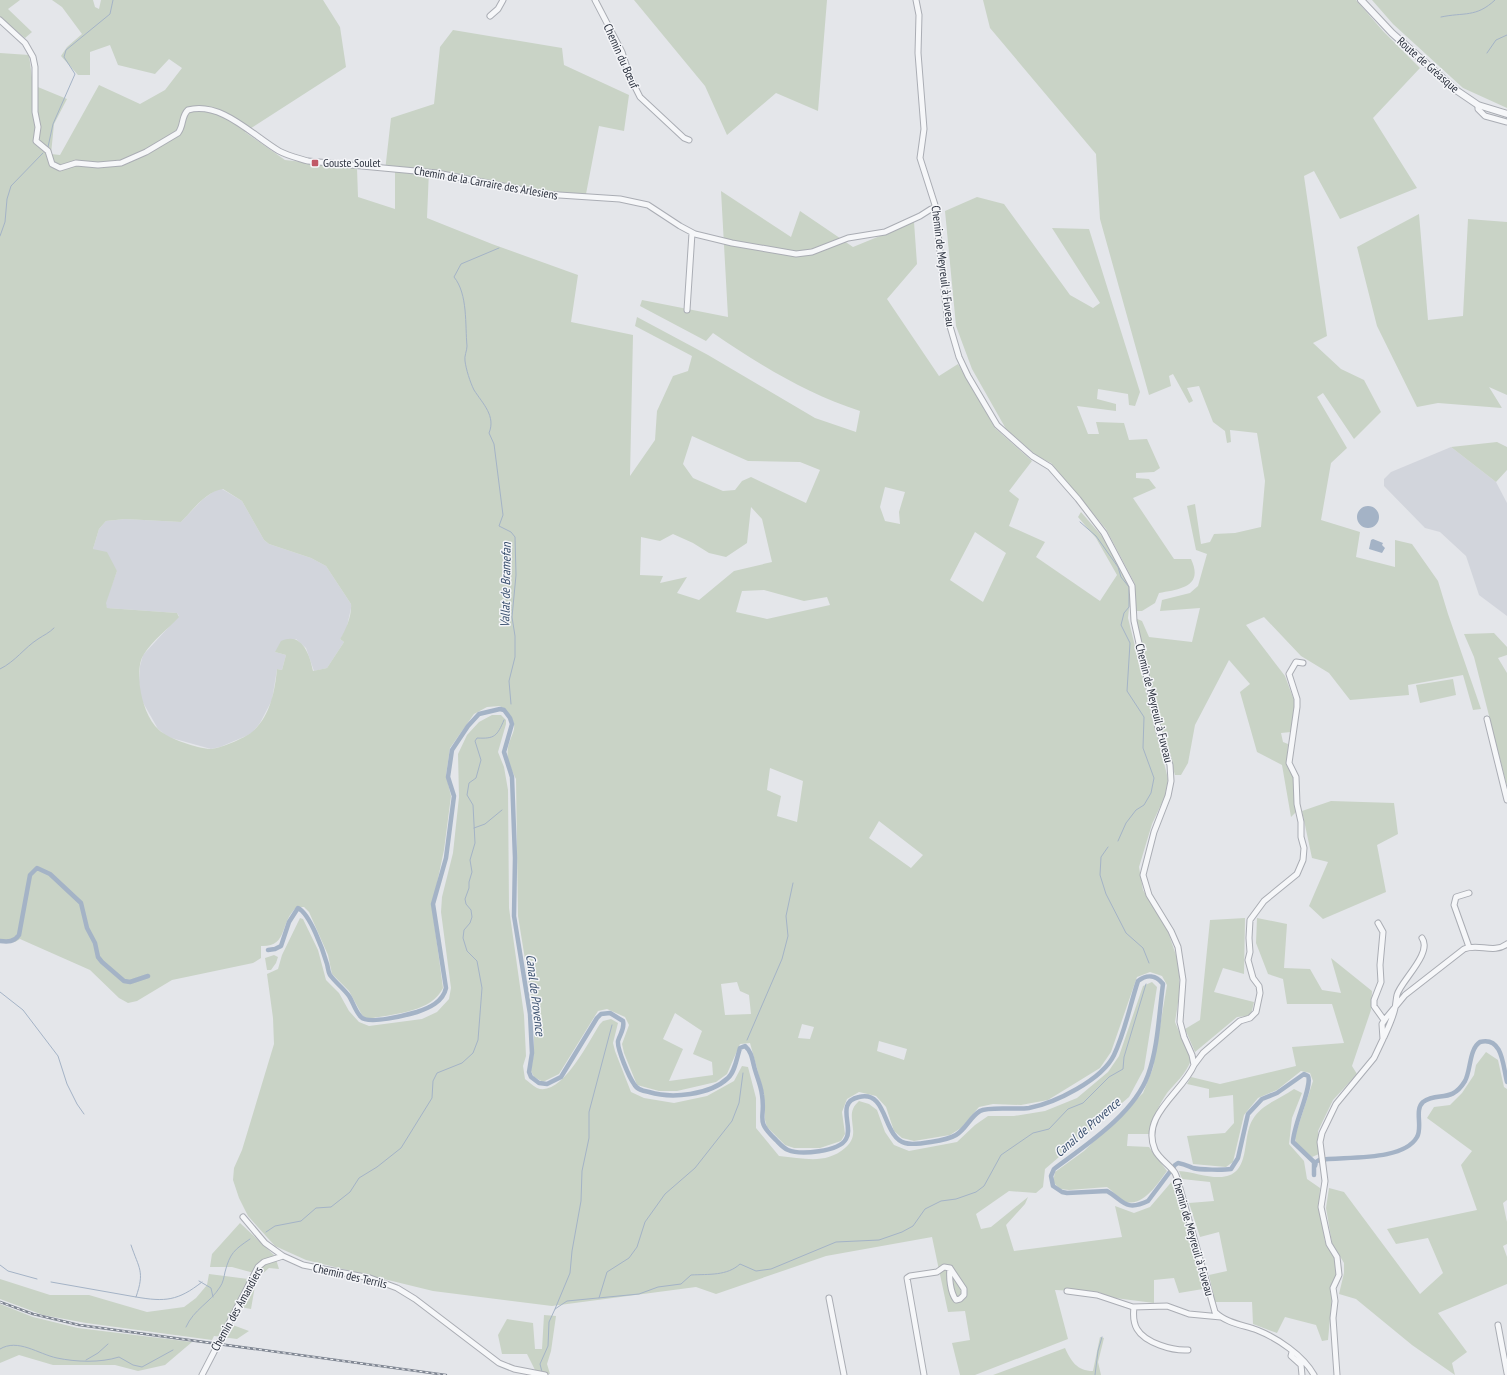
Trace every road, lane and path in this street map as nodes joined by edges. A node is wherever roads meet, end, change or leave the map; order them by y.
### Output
1 (503, 0) edge
2 (595, 0) edge
3 (916, 0) edge
4 (1361, 0) edge
5 (490, 16) dead end
6 (0, 20) edge
7 (1478, 105) junction
8 (1507, 114) edge
9 (1507, 122) edge
10 (689, 140) dead end
11 (936, 209) junction
12 (692, 233) junction
13 (687, 310) dead end
14 (1303, 663) dead end
15 (1487, 719) dead end
16 (1507, 800) edge
17 (1469, 893) dead end
18 (1378, 923) dead end
19 (1422, 938) dead end
20 (1507, 944) edge
21 (1469, 947) junction
22 (1395, 1009) junction
23 (1384, 1020) junction
24 (1383, 1039) junction
25 (1194, 1065) junction
26 (243, 1216) dead end
27 (283, 1256) junction
28 (950, 1268) junction
29 (1067, 1291) dead end
30 (829, 1298) dead end
31 (1134, 1307) junction
32 (1221, 1317) junction
33 (1498, 1325) dead end
34 (1188, 1350) dead end
35 (1292, 1352) junction
36 (1507, 1373) edge
37 (202, 1375) edge
38 (545, 1375) edge
39 (844, 1375) edge
40 (924, 1375) edge
41 (1302, 1375) edge
42 (1314, 1375) edge
43 (1337, 1375) edge

1 - 5 street
2 - 10 street, Chemin du Bœuf
3 - 11 street, Chemin de Meyreuil à Fuveau
4 - 7 street, Route de Gréasque
6 - 12 street, Chemin de la Carraire des Arlesiens
7 - 8 street, Route de Gréasque
7 - 9 street
11 - 12 street, Chemin de la Carraire des Arlesiens
11 - 25 street, Chemin de Meyreuil à Fuveau
12 - 13 street
14 - 25 street
15 - 16 street
17 - 21 street
18 - 23 street
19 - 22 street
20 - 21 street
21 - 22 street
22 - 23 street
22 - 24 street
23 - 24 street
24 - 43 street
25 - 32 street, Chemin de Meyreuil à Fuveau
26 - 27 street, Chemin des Terrils
27 - 37 street, Chemin des Amandiers
27 - 38 street, Chemin des Terrils
28 - 28 street
28 - 40 street
29 - 31 street
30 - 39 street
31 - 32 street
31 - 34 street
32 - 35 street
33 - 36 street
35 - 41 street
35 - 42 street

